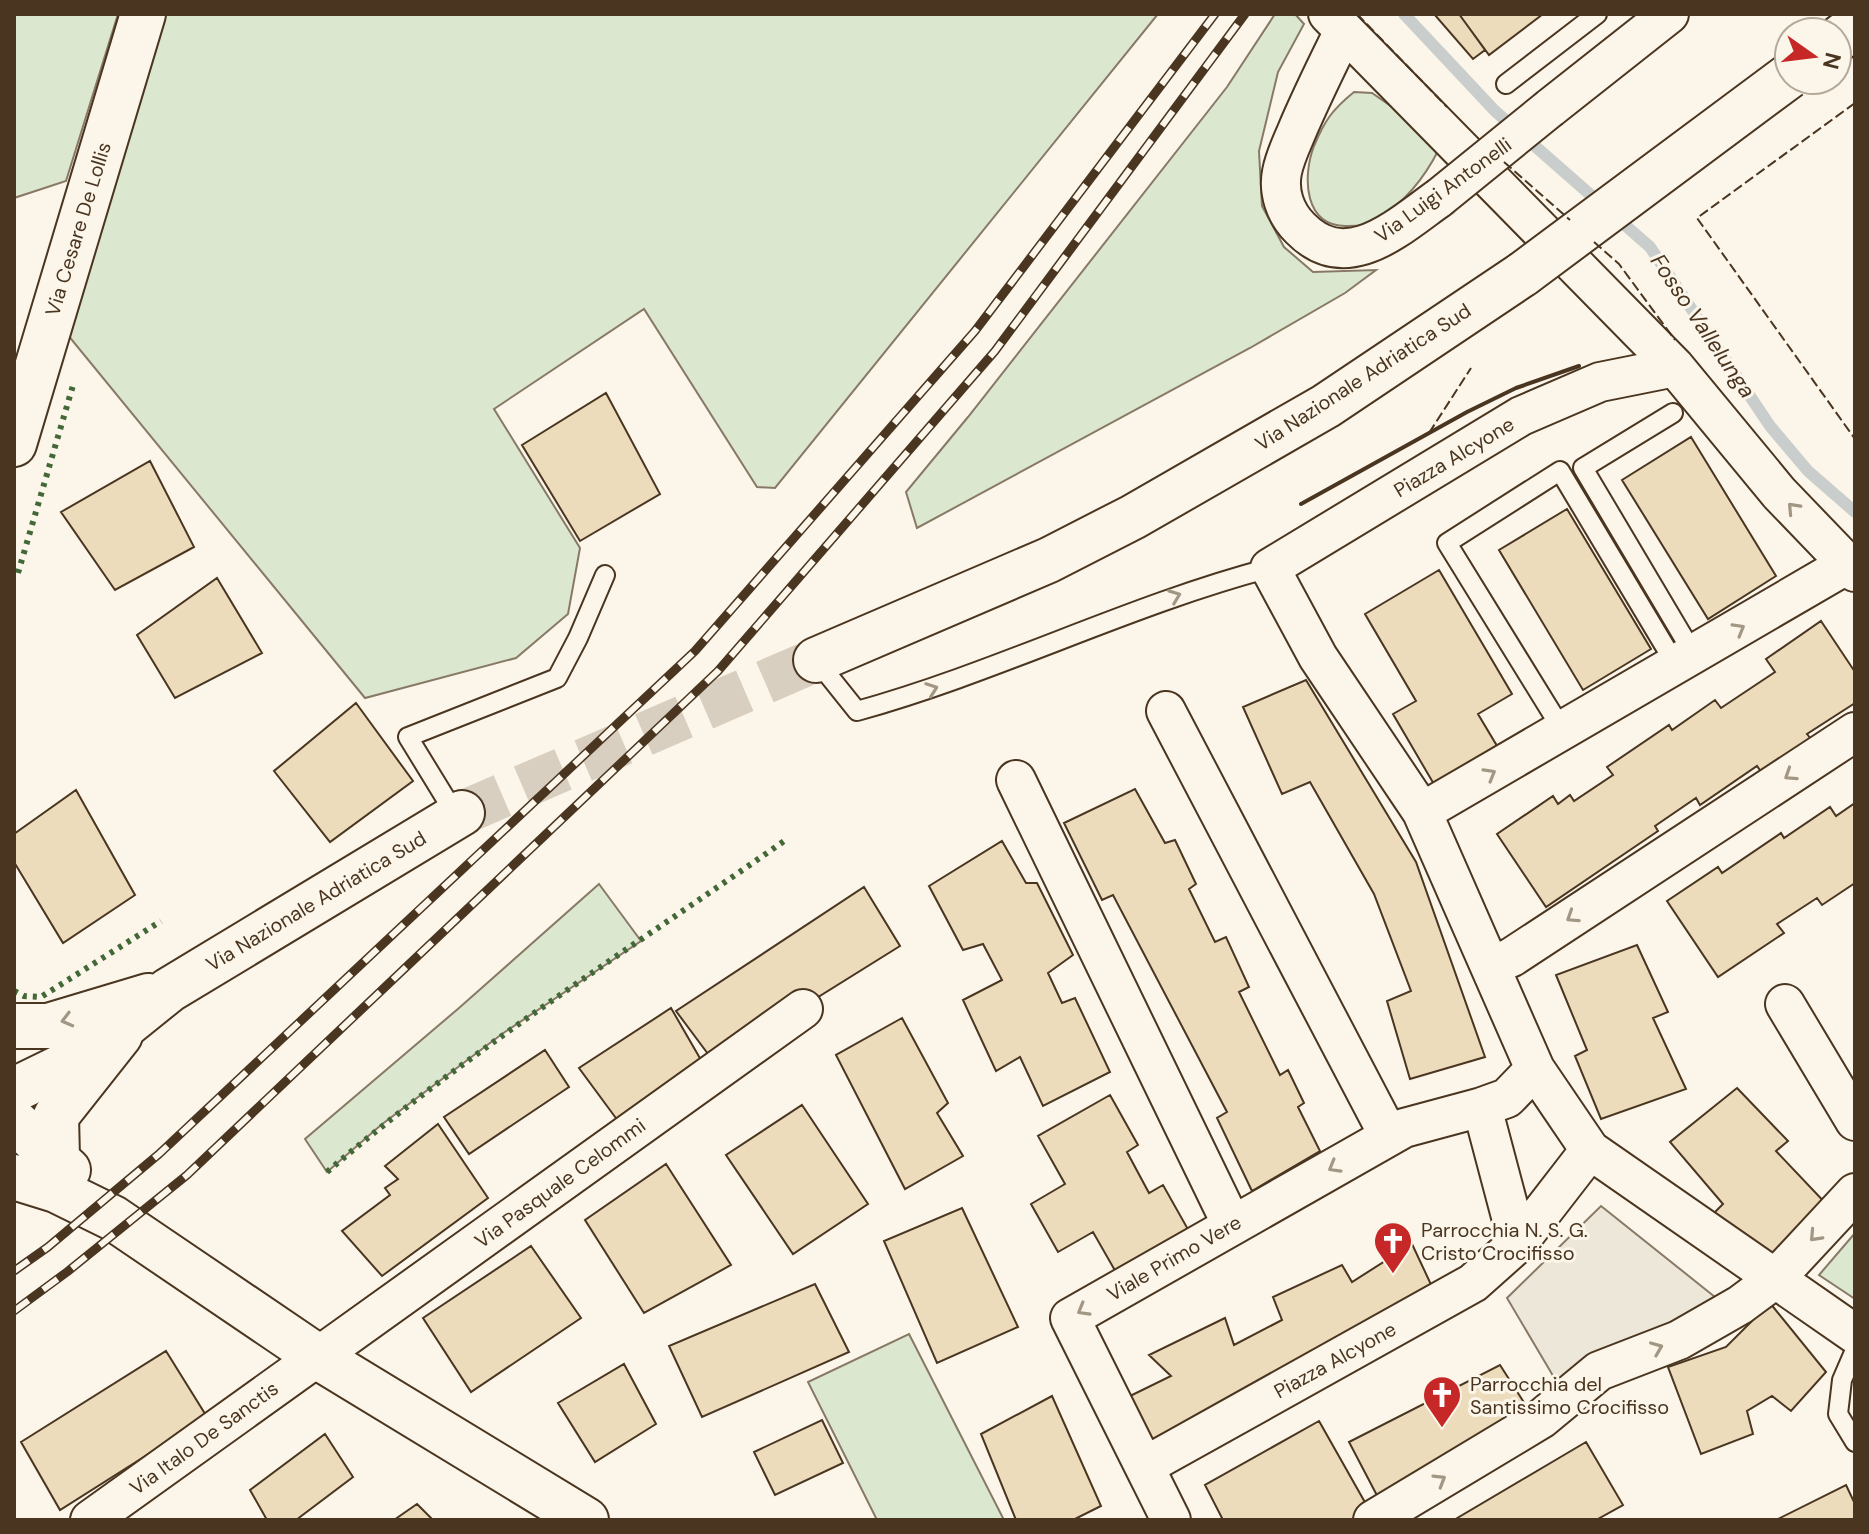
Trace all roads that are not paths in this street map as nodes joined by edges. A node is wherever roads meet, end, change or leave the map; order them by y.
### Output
1 (143, 14) edge
2 (1597, 14) edge
3 (1669, 14) edge
4 (1336, 23) edge
5 (1506, 84) dead end
6 (1773, 88) edge
7 (1675, 367) junction
8 (1673, 413) dead end
9 (14, 444) edge
10 (1270, 568) junction
11 (1850, 568) edge
12 (605, 575) dead end
13 (816, 660) joint
14 (1685, 660) junction
15 (1166, 711) dead end
16 (1563, 731) junction
17 (1855, 732) edge
18 (1016, 780) dead end
19 (1422, 812) junction
20 (460, 815) joint
21 (1492, 966) junction
22 (169, 990) junction
23 (1785, 1004) dead end
24 (803, 1009) dead end
25 (132, 1021) junction
26 (14, 1026) edge
27 (1535, 1069) junction
28 (14, 1090) edge
29 (1482, 1107) junction
30 (1854, 1117) edge
31 (14, 1121) edge
32 (1389, 1136) junction
33 (1590, 1150) junction
34 (57, 1158) junction
35 (14, 1177) edge
36 (1855, 1193) edge
37 (113, 1218) junction
38 (1232, 1225) junction
39 (1518, 1243) junction
40 (1775, 1279) junction
41 (1855, 1334) edge
42 (1855, 1350) edge
43 (318, 1357) junction
44 (1855, 1442) edge
45 (1145, 1466) junction
46 (90, 1520) edge
47 (586, 1520) edge
48 (1171, 1520) edge
49 (1373, 1520) edge

1 - 9 main road, Via Cesare De Lollis
2 - 5 lane
3 - 4 street, Via Luigi Antonelli, bridge
4 - 7 street
6 - 13 main road, Via Nazionale Adriatica Sud, bridge
7 - 10 street, Piazza Alcyone
11 -> 7 street
8 - 14 lane
13 -> 10 lane
10 - 19 street
14 -> 11 street
12 - 20 lane
14 - 16 street
14 - 16 lane
15 - 32 street
19 -> 16 street
17 -> 21 street
18 - 38 street
19 - 21 street
20 - 22 main road, Via Nazionale Adriatica Sud
21 - 27 street
22 - 25 main road, Via Nazionale Adriatica Sud
22 -> 26 main road, Via Nazionale Adriatica Sud
23 - 30 street
24 - 43 street, Via Pasquale Celommi
25 - 28 main road, Via Nazionale Adriatica Sud
25 - 34 main road
27 - 29 street
27 - 33 street
29 - 32 street, Viale Primo Vere
29 - 39 street
31 - 34 main road
32 -> 38 street, Viale Primo Vere
33 - 39 street, Piazza Alcyone
33 - 40 street
34 - 37 main road
35 - 37 main road
36 -> 40 street
37 - 43 main road
38 -> 45 street, Viale Primo Vere
39 - 45 street, Piazza Alcyone
40 - 41 street
49 -> 40 street
42 - 44 lane
43 - 46 street, Via Italo De Sanctis
43 - 47 main road
45 - 48 street, Viale Primo Vere

